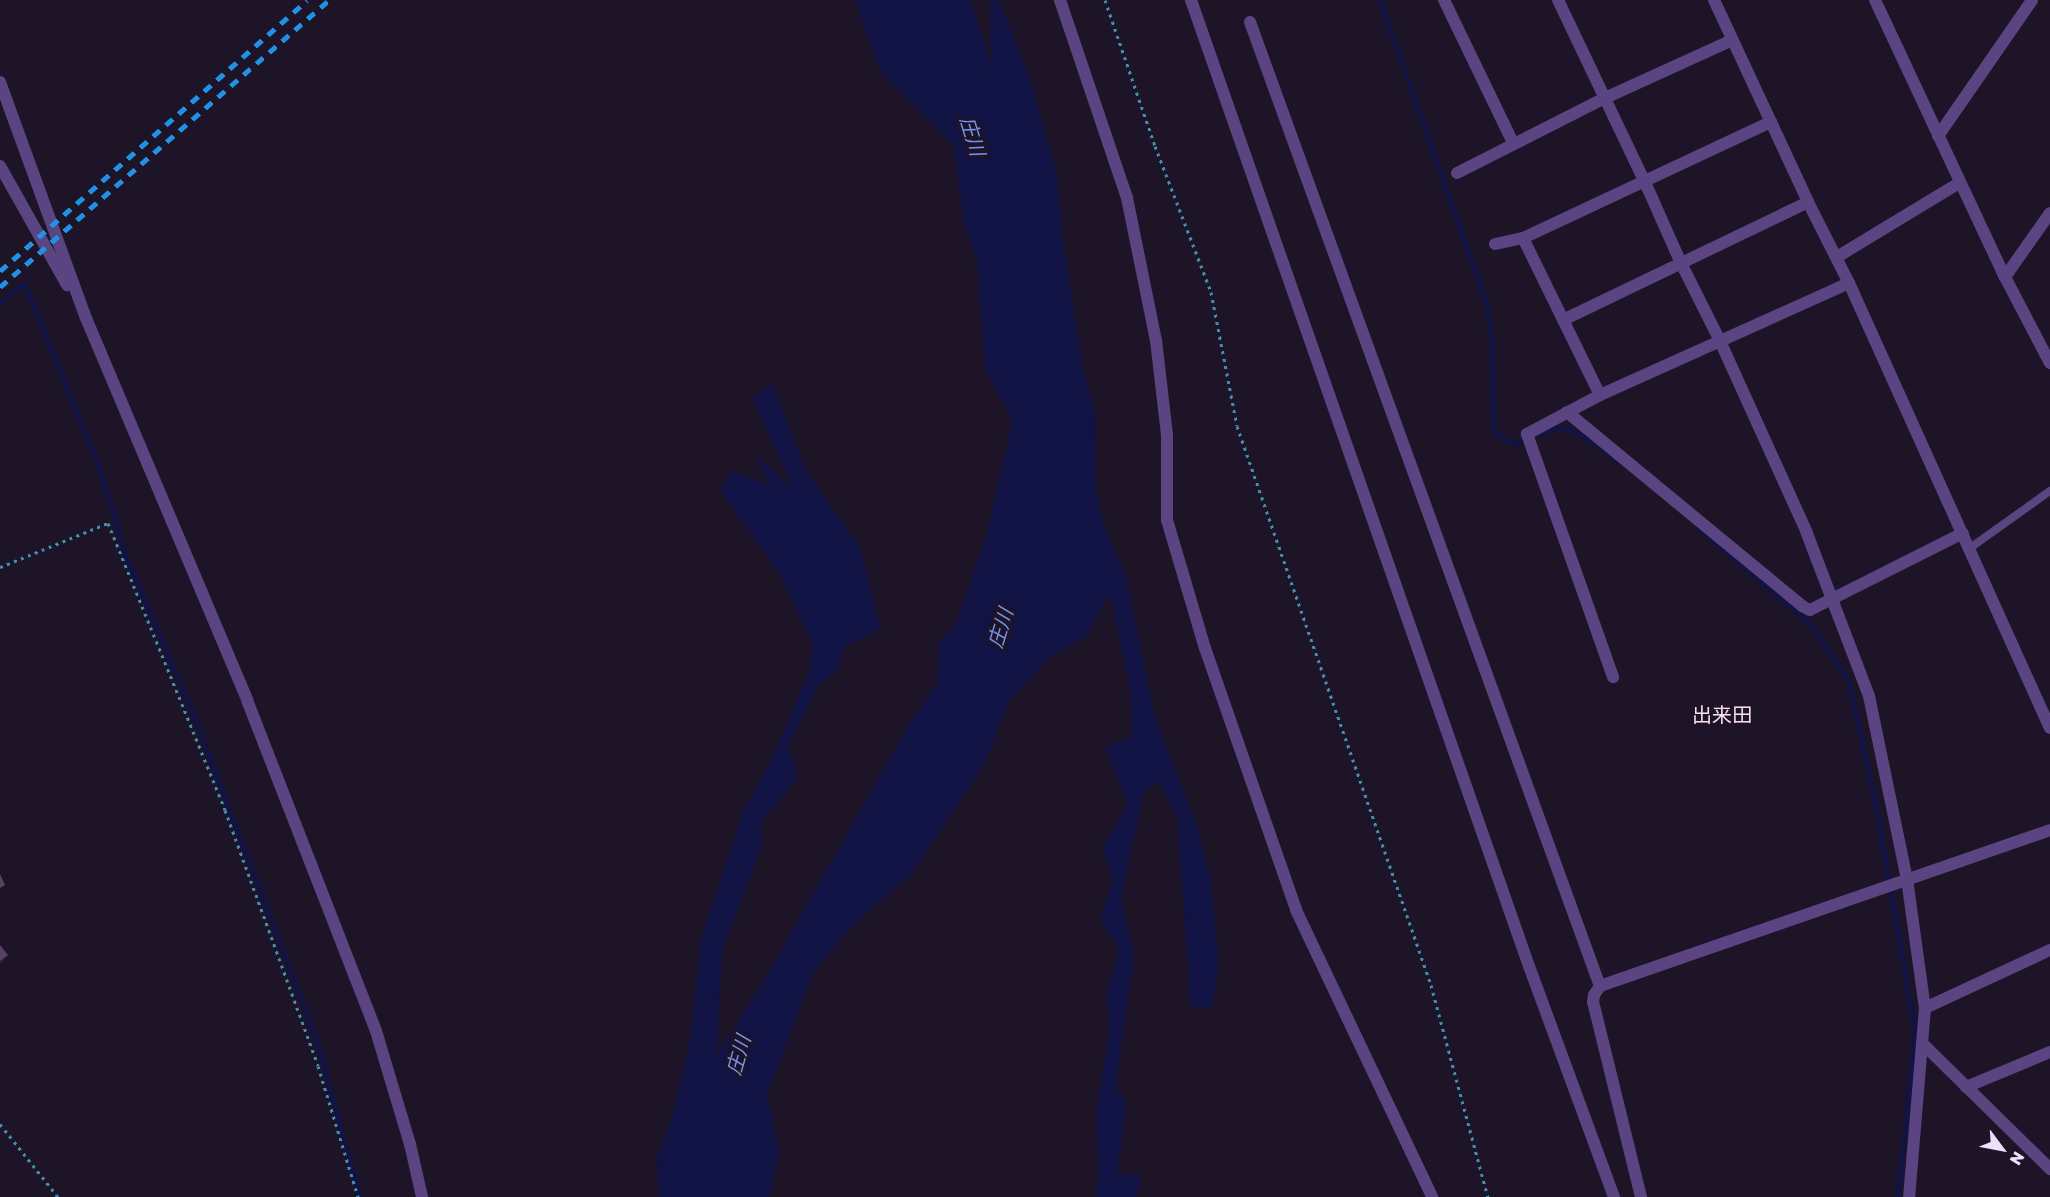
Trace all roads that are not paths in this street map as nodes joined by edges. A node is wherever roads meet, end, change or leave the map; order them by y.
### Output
1 (1060, 0) edge
2 (1191, 0) edge
3 (1444, 0) edge
4 (1558, 0) edge
5 (1714, 0) edge
6 (1875, 0) edge
7 (2032, 0) edge
8 (1250, 22) dead end
9 (1732, 40) junction
10 (0, 82) edge
11 (1605, 98) junction
12 (1771, 122) junction
13 (1938, 136) junction
14 (1513, 142) junction
15 (0, 166) edge
16 (1457, 173) dead end
17 (1644, 180) junction
18 (1959, 183) junction
19 (1808, 202) junction
20 (2050, 213) edge
21 (1523, 238) junction
22 (1496, 244) dead end
23 (1837, 257) junction
24 (1680, 261) junction
25 (2005, 277) junction
26 (1849, 283) junction
27 (86, 318) junction
28 (1563, 320) junction
29 (1720, 341) junction
30 (2050, 363) edge
31 (1600, 395) junction
32 (1567, 412) junction
33 (2050, 490) edge
34 (1964, 532) junction
35 (1970, 548) junction
36 (1831, 597) junction
37 (1613, 677) dead end
38 (2050, 728) edge
39 (2050, 830) edge
40 (1907, 879) junction
41 (2050, 950) edge
42 (1600, 986) junction
43 (1925, 1008) junction
44 (1922, 1043) junction
45 (2050, 1052) edge
46 (1966, 1087) junction
47 (2050, 1169) edge
48 (422, 1197) edge
49 (1432, 1197) edge
50 (1614, 1197) edge
51 (1641, 1197) edge
52 (1910, 1197) edge

1 - 49 street
2 - 50 street
3 - 14 street
4 - 11 street
5 - 9 street
6 - 13 street
7 - 13 street
8 - 42 street
9 - 11 street
9 - 12 street
10 - 27 street
11 - 14 street
11 - 17 street
12 - 17 street
12 - 19 street
13 - 18 street
14 - 16 street
15 - 27 street
17 - 21 street
17 - 24 street
18 - 23 street
18 - 25 street
19 - 23 street
19 - 24 street
20 - 25 street
21 - 22 street
21 - 28 street
23 - 26 street
24 - 28 street
24 - 29 street
25 - 30 street
26 - 29 street
26 - 34 street
27 - 48 street
28 - 31 street
29 - 31 street
29 - 36 street
31 - 32 street
32 - 36 street
32 - 37 street
33 - 35 lane
34 - 35 street
34 - 36 street
35 - 38 street
36 - 40 street
39 - 40 street
40 - 42 street
40 - 43 street
41 - 43 street
42 - 51 street
43 - 44 street
44 - 46 street
44 - 52 street
45 - 46 street
46 - 47 street

